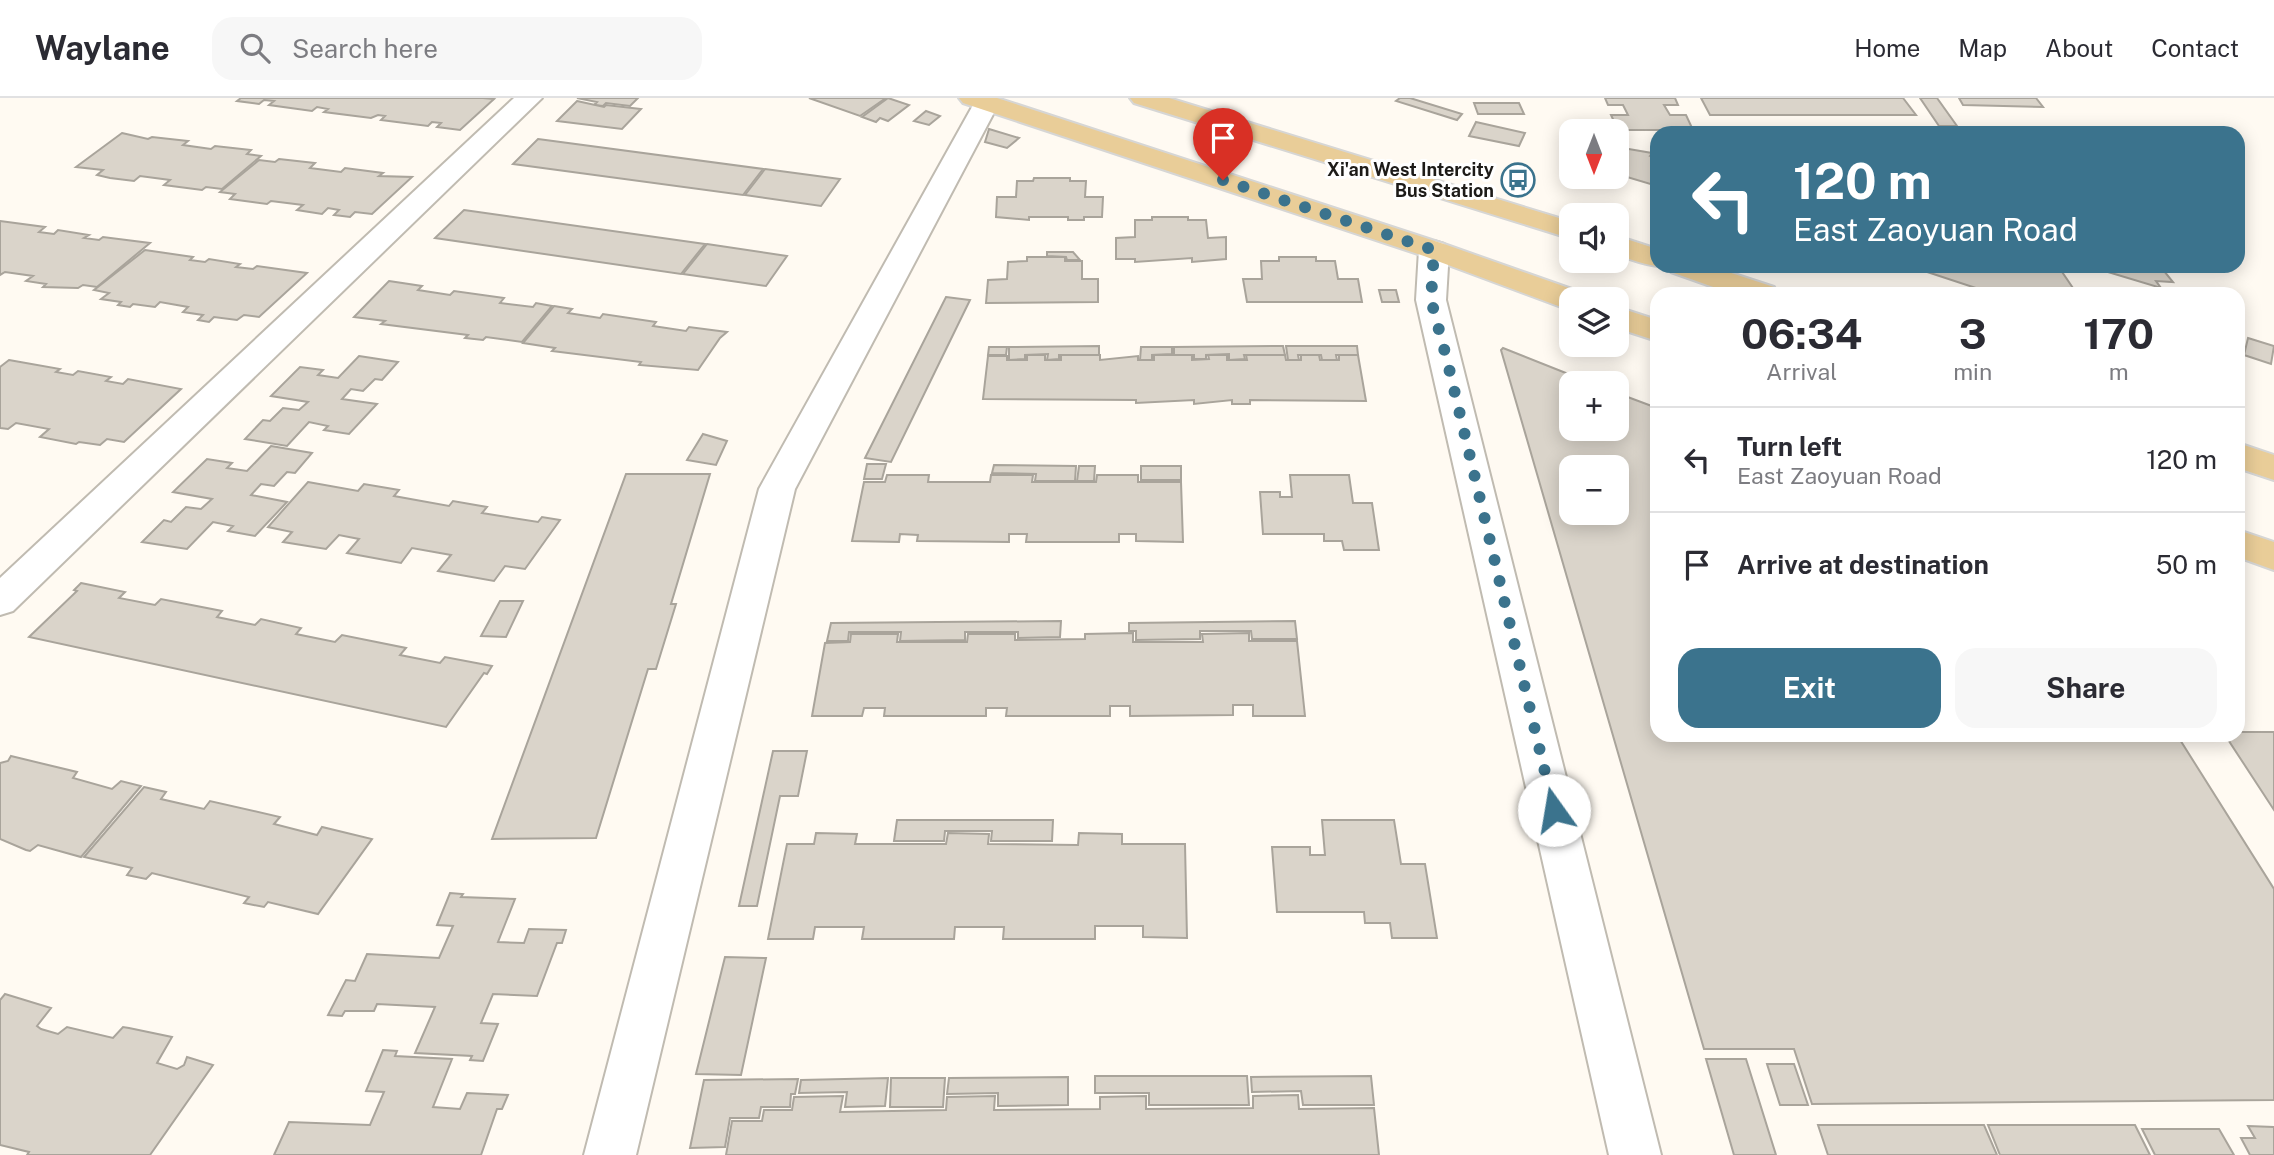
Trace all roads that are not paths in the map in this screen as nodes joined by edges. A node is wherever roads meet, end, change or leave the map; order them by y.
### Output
1 (529, 98) edge
2 (1143, 98) edge
3 (979, 100) edge
4 (1559, 226) edge
5 (1629, 249) edge
6 (1434, 250) junction
7 (1650, 256) edge
8 (1702, 273) edge
9 (1742, 287) edge
10 (1559, 295) edge
11 (1629, 321) edge
12 (1650, 329) edge
13 (2245, 458) edge
14 (2274, 468) edge
15 (2245, 546) edge
16 (2274, 556) edge
17 (0, 601) edge
18 (610, 1155) edge
19 (1635, 1155) edge

1 - 17 street
2 - 4 main road
3 - 6 main road
3 - 18 street
5 - 7 main road
6 - 10 main road
6 - 19 street
8 - 9 main road
11 - 12 main road
13 - 14 main road
15 - 16 main road

